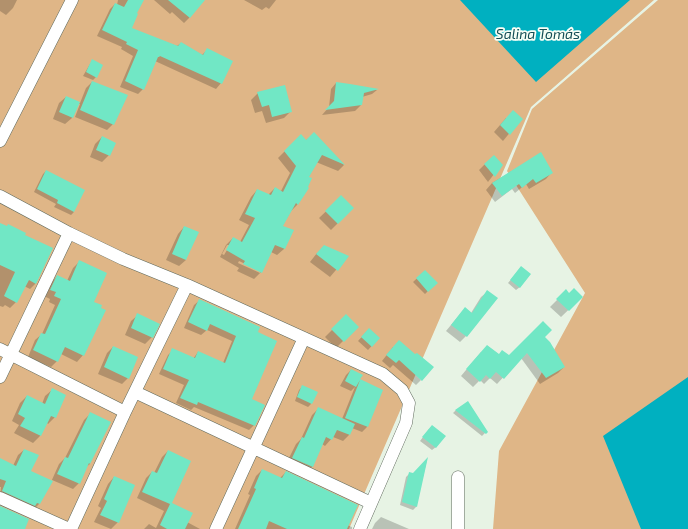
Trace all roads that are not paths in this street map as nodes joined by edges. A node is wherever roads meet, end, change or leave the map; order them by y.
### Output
1 (72, 0) edge
2 (0, 140) edge
3 (0, 196) edge
4 (69, 233) junction
5 (187, 285) junction
6 (304, 338) junction
7 (5, 352) edge
8 (0, 377) edge
9 (135, 392) junction
10 (125, 412) junction
11 (253, 448) junction
12 (458, 477) dead end
13 (0, 498) edge
14 (371, 503) junction
15 (70, 529) edge
16 (216, 529) edge
17 (360, 529) edge
18 (458, 529) edge

1 - 2 street
3 - 4 street
4 - 5 street
4 - 7 street
5 - 6 street
5 - 9 street
6 - 11 street
6 - 14 street
7 - 8 street
7 - 10 street
9 - 10 street
9 - 11 street
10 - 15 street
11 - 14 street
11 - 16 street
12 - 18 street
13 - 15 street
14 - 17 street

